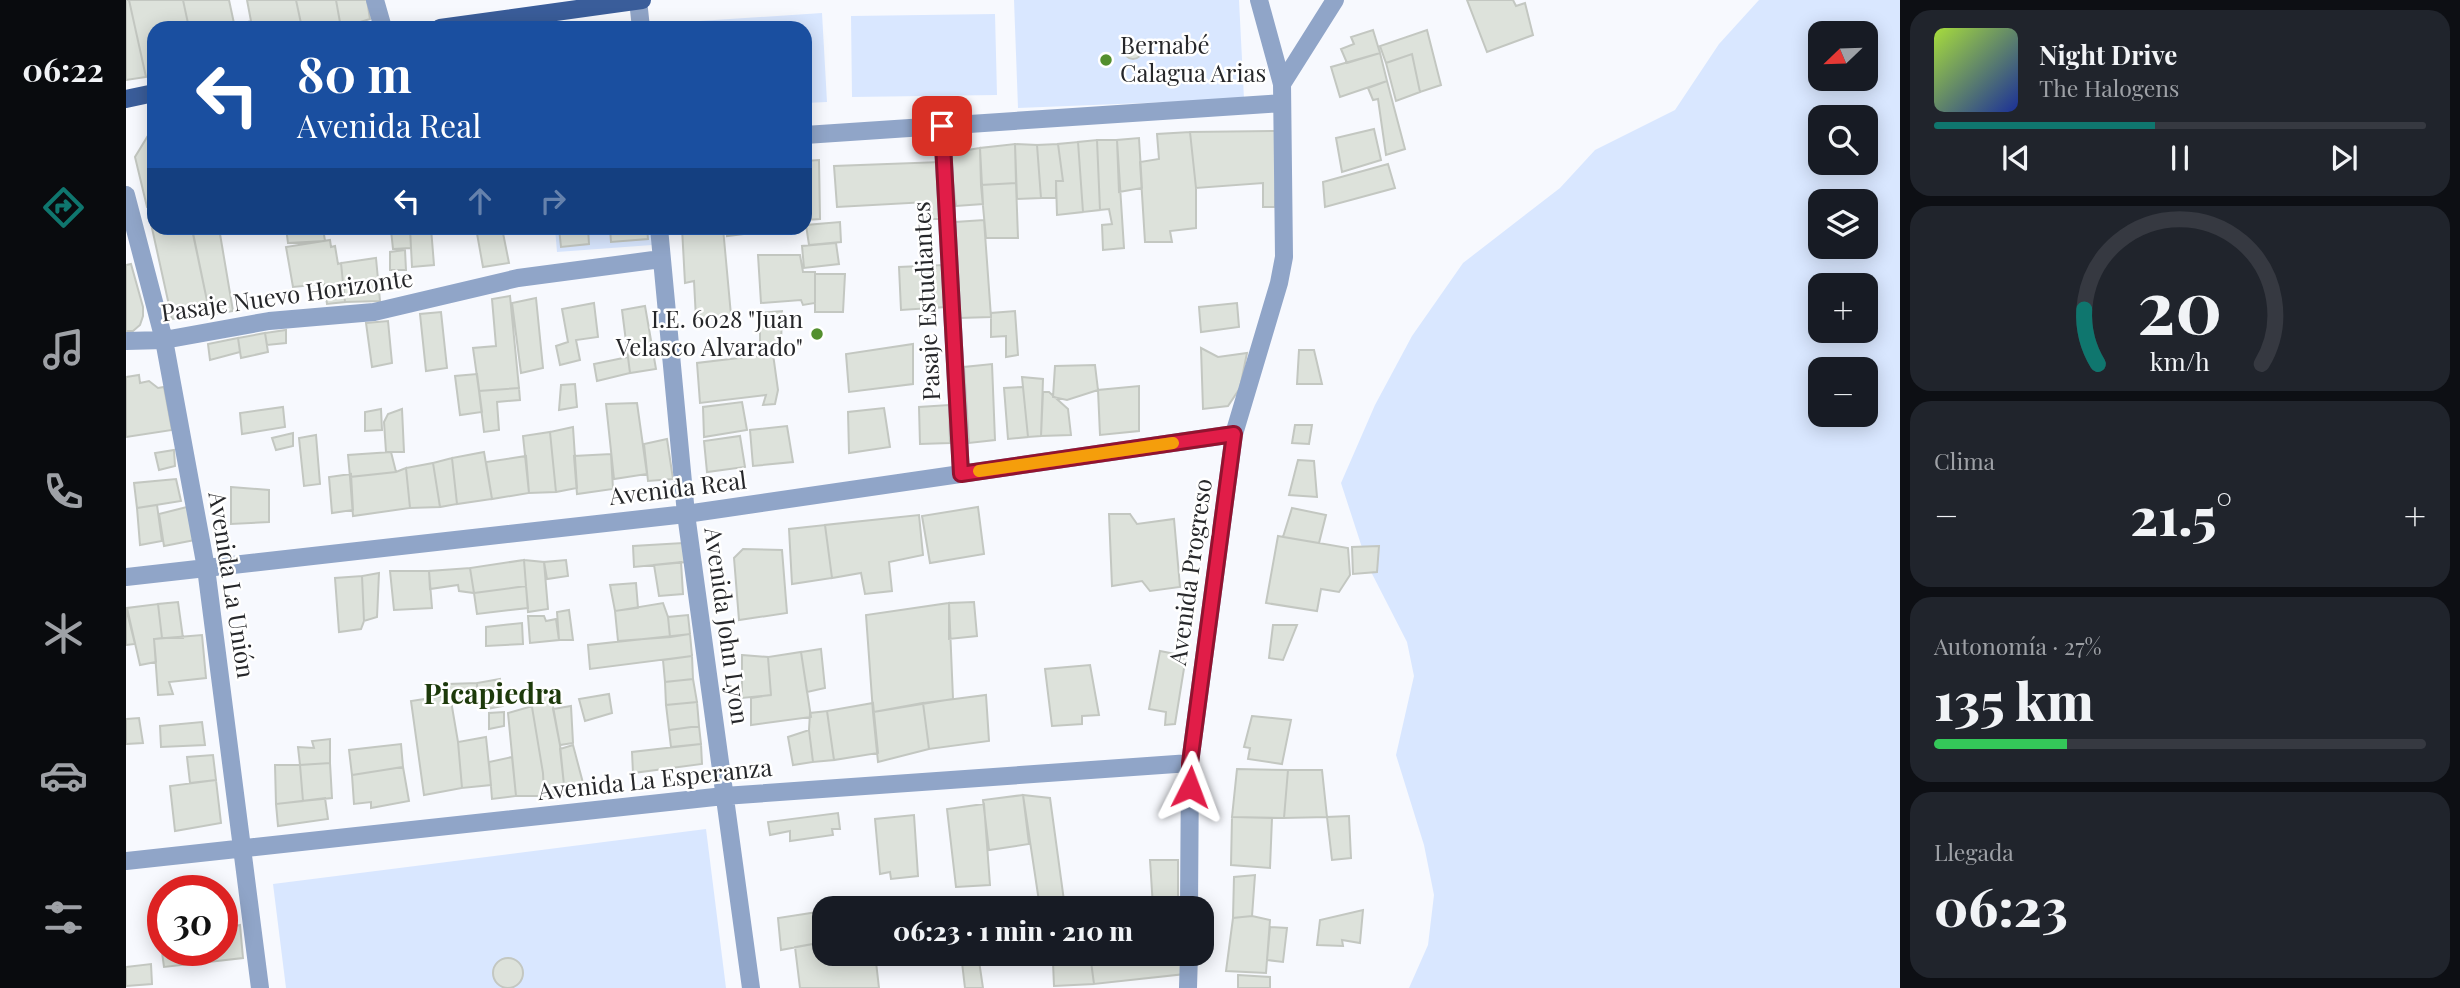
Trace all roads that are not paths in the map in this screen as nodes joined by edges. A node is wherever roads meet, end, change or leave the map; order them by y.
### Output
1 (375, 0) edge
2 (640, 0) edge
3 (1259, 0) edge
4 (1335, 0) edge
5 (381, 21) edge
6 (490, 21) edge
7 (641, 21) edge
8 (1282, 84) junction
9 (147, 94) edge
10 (126, 99) edge
11 (1282, 103) junction
12 (942, 126) junction
13 (812, 135) edge
14 (126, 195) edge
15 (659, 235) edge
16 (661, 259) junction
17 (164, 340) junction
18 (126, 341) edge
19 (1234, 434) junction
20 (961, 474) junction
21 (686, 514) junction
22 (206, 568) junction
23 (126, 577) edge
24 (1190, 763) junction
25 (724, 796) junction
26 (242, 848) junction
27 (126, 860) edge
28 (1189, 896) edge
29 (1189, 966) edge
30 (260, 988) edge
31 (751, 988) edge
32 (1188, 988) edge

1 - 5 street
2 - 6 main road
2 - 7 street
3 - 8 street, Avenida Progreso
4 - 8 street
8 - 11 street, Avenida Progreso
9 - 10 main road
11 - 12 street
11 - 19 street, Avenida Progreso
12 - 13 street
12 - 20 street, Pasaje Estudiantes
14 - 17 street, Avenida La Unión
15 - 16 street, Avenida John Lyon
16 - 17 street, Pasaje Nuevo Horizonte
16 - 21 street, Avenida John Lyon
17 - 18 street, Pasaje Nuevo Horizonte
17 - 22 street, Avenida La Unión
19 - 20 street, Avenida Real
19 - 24 street, Avenida Progreso
20 - 21 street, Avenida Real
21 - 22 street, Avenida Real
21 - 25 street, Avenida John Lyon
22 - 23 street, Avenida Real
22 - 26 street, Avenida La Unión
24 - 25 street, Avenida La Esperanza
24 - 28 street, Avenida Progreso
25 - 26 street, Avenida La Esperanza
25 - 31 street, Avenida John Lyon
26 - 27 street, Avenida La Esperanza
26 - 30 street, Avenida La Unión
29 - 32 street

